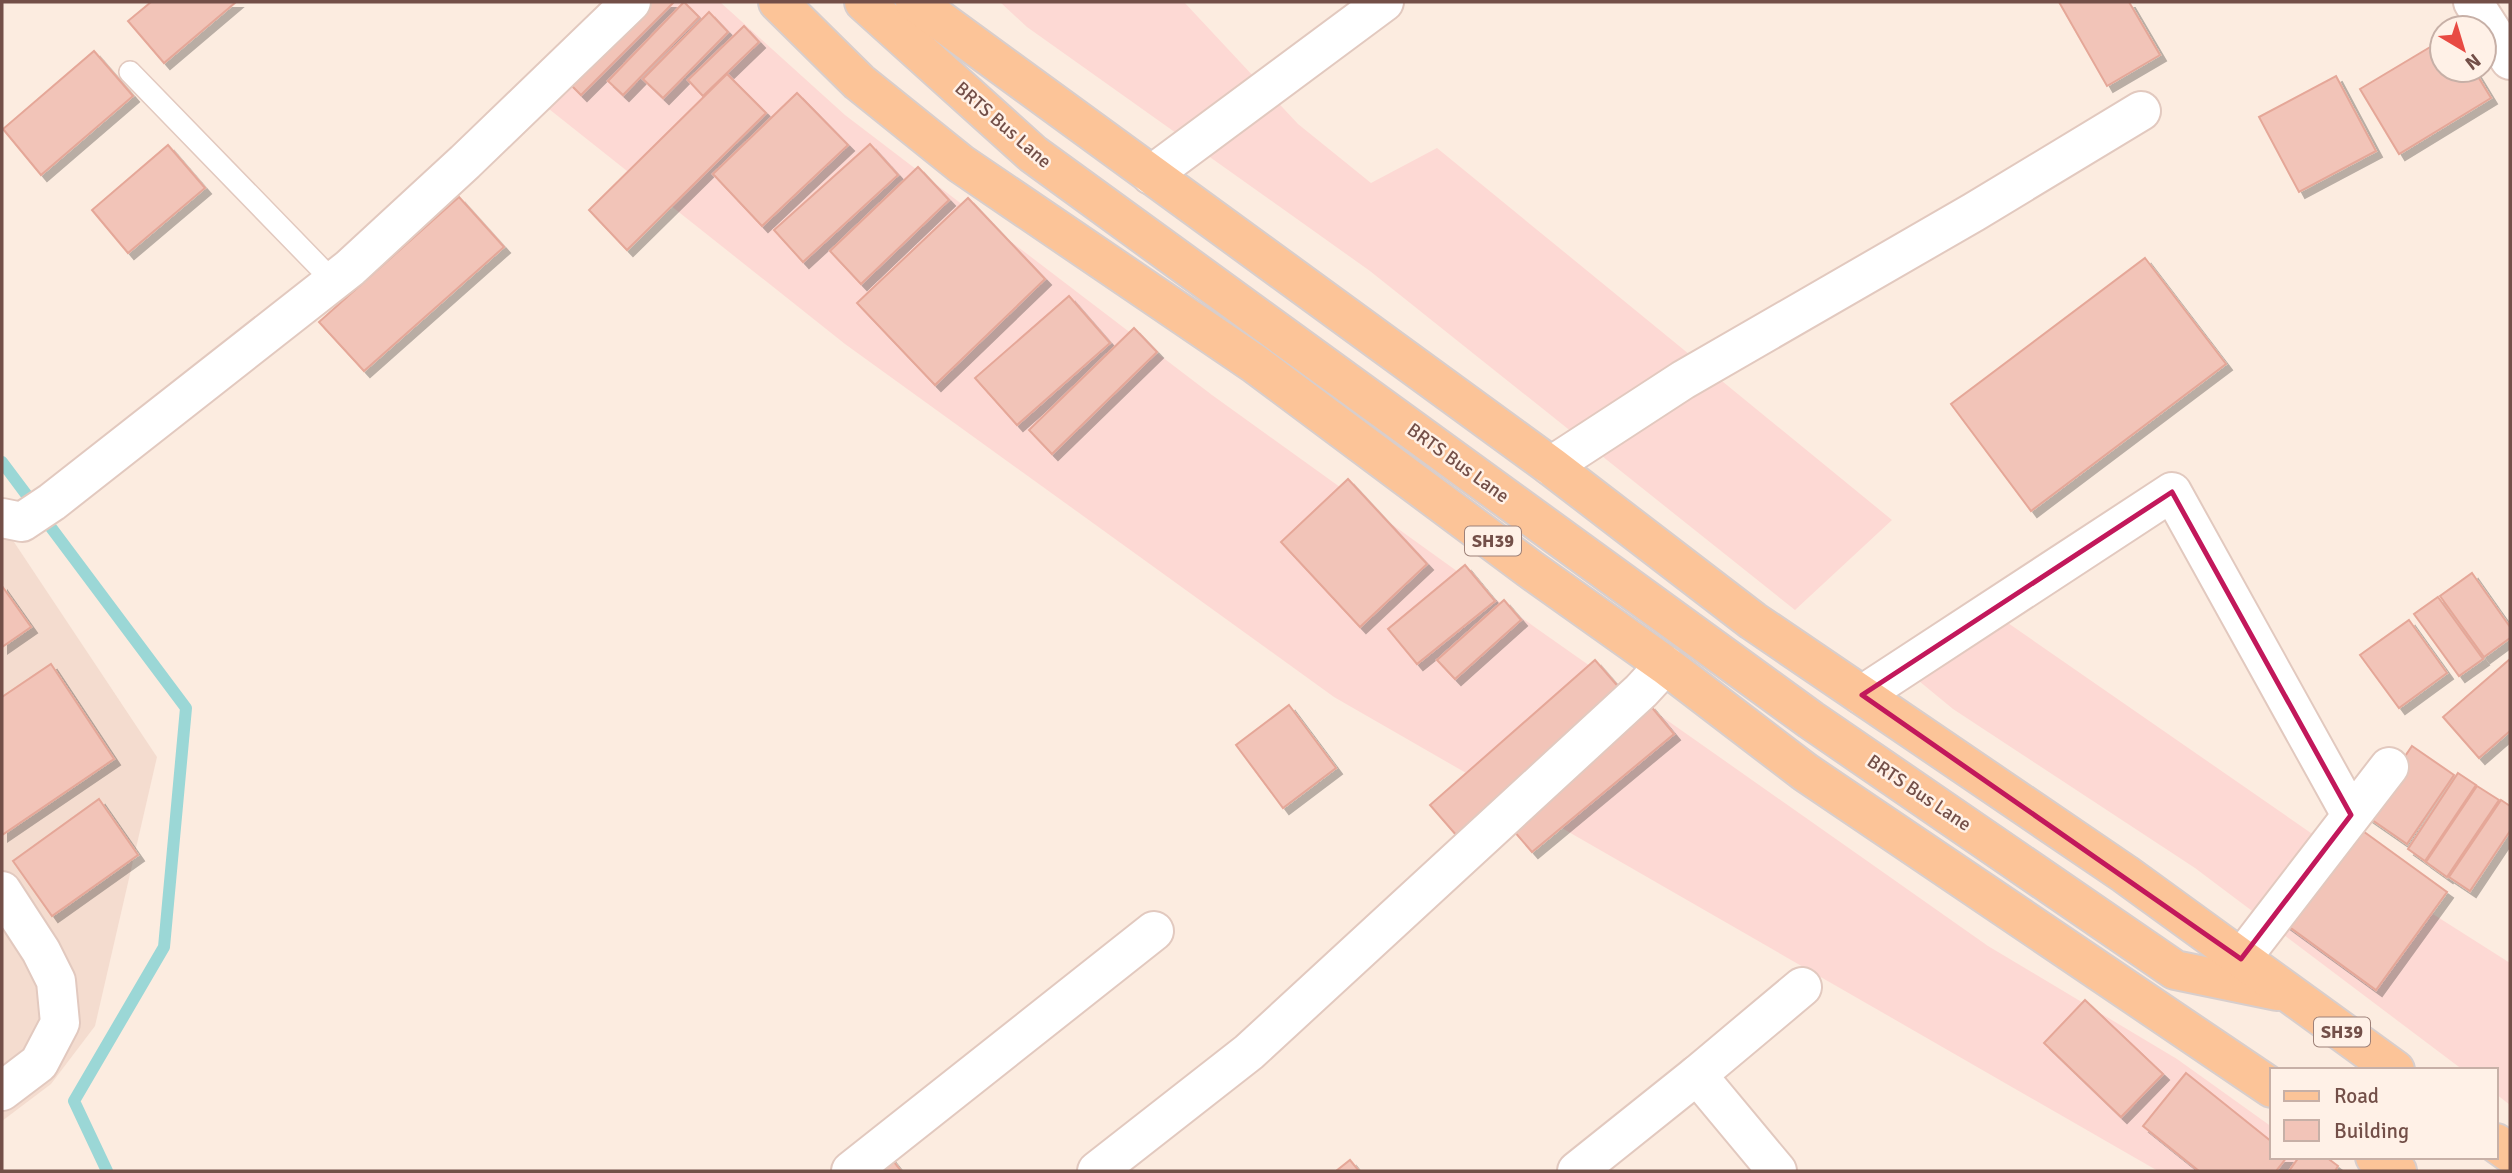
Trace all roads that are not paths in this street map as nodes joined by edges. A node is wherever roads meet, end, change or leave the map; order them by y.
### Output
1 (631, 2) edge
2 (778, 2) edge
3 (864, 2) edge
4 (915, 2) edge
5 (1384, 2) edge
6 (2473, 2) edge
7 (2510, 60) edge
8 (130, 72) dead end
9 (2141, 111) dead end
10 (1151, 175) junction
11 (333, 281) junction
12 (1551, 466) junction
13 (25, 514) edge
14 (1665, 664) junction
15 (1863, 695) junction
16 (2389, 767) dead end
17 (2351, 815) junction
18 (2, 891) edge
19 (1154, 930) dead end
20 (2241, 959) junction
21 (2175, 970) junction
22 (1802, 987) dead end
23 (2290, 993) junction
24 (2226, 1057) junction
25 (2392, 1068) edge
26 (1698, 1075) junction
27 (2270, 1087) edge
28 (2, 1091) edge
29 (2378, 1159) edge
30 (851, 1171) edge
31 (1097, 1171) edge
32 (1577, 1171) edge
33 (1777, 1171) edge
34 (2397, 1171) edge

1 - 11 street
2 - 14 main road, SH39
3 - 21 main road, BRTS Bus Lane
4 - 10 main road, SH39
5 - 10 street
6 - 7 street
8 - 11 lane
9 - 12 street
10 - 12 main road, SH39
11 - 13 street
12 - 15 main road, SH39
14 - 24 main road, SH39
14 - 31 street
15 - 17 street
15 - 20 main road, SH39
16 - 17 street
17 - 20 street
18 - 28 street
19 - 30 street
20 - 23 main road, SH39
21 - 23 main road
21 - 24 main road
22 - 26 street
23 - 25 main road, SH39
24 - 27 main road, SH39
26 - 32 street
26 - 33 street
29 - 34 main road

